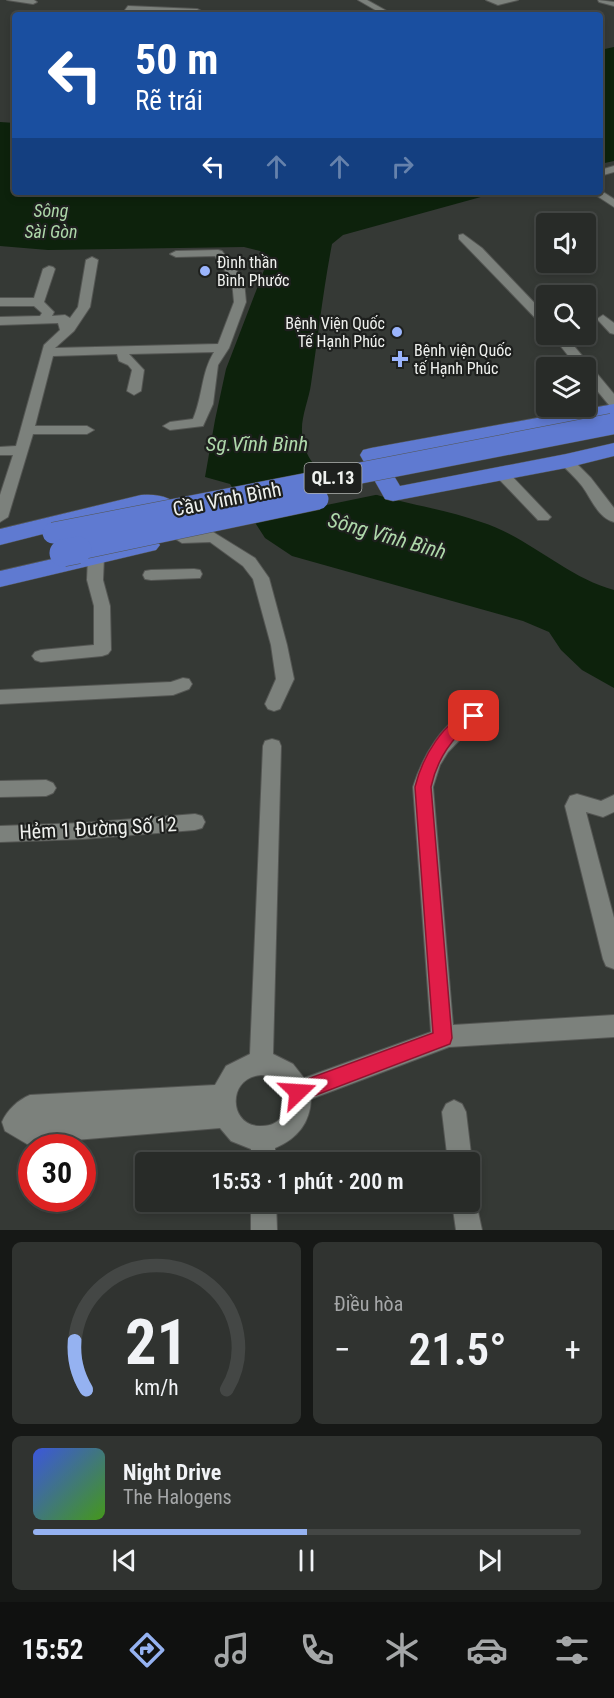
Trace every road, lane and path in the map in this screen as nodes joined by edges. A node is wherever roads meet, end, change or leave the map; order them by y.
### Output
1 (11, 0) edge
2 (137, 0) edge
3 (362, 0) edge
4 (491, 0) edge
5 (514, 0) edge
6 (602, 0) edge
7 (33, 2) dead end
8 (614, 4) edge
9 (128, 8) junction
10 (197, 11) dead end
11 (124, 12) edge
12 (384, 12) edge
13 (600, 195) edge
14 (614, 204) edge
15 (463, 237) dead end
16 (176, 254) dead end
17 (92, 260) dead end
18 (49, 268) dead end
19 (0, 302) edge
20 (38, 302) junction
21 (536, 311) edge
22 (603, 319) dead end
23 (44, 320) junction
24 (0, 321) edge
25 (70, 328) junction
26 (614, 330) edge
27 (566, 345) edge
28 (223, 348) junction
29 (123, 350) junction
30 (48, 352) junction
31 (576, 357) edge
32 (596, 387) edge
33 (134, 392) dead end
34 (614, 419) edge
35 (170, 426) dead end
36 (27, 430) junction
37 (87, 430) dead end
38 (614, 449) edge
39 (22, 450) junction
40 (0, 451) edge
41 (566, 461) junction
42 (501, 473) junction
43 (0, 517) edge
44 (543, 517) dead end
45 (614, 517) edge
46 (0, 537) edge
47 (182, 538) junction
48 (58, 543) junction
49 (0, 547) edge
50 (96, 557) junction
51 (0, 567) edge
52 (194, 574) dead end
53 (151, 575) dead end
54 (0, 579) edge
55 (41, 656) dead end
56 (183, 684) dead end
57 (0, 697) edge
58 (274, 704) dead end
59 (474, 716) dead end
60 (272, 746) dead end
61 (46, 788) dead end
62 (0, 789) edge
63 (614, 803) edge
64 (195, 822) dead end
65 (0, 834) edge
66 (614, 959) edge
67 (614, 1026) edge
68 (443, 1038) junction
69 (261, 1063) junction
70 (298, 1092) junction
71 (225, 1106) junction
72 (454, 1112) dead end
73 (7, 1123) edge
74 (263, 1151) edge
75 (459, 1152) edge
76 (264, 1212) edge
77 (466, 1212) edge
78 (264, 1230) edge
79 (469, 1230) edge

1 - 7 street
2 - 9 street
3 - 12 street
4 - 5 street
6 - 8 street
9 - 10 street
9 - 11 street
13 - 14 street
15 - 21 street
16 - 28 street
17 - 25 street
18 - 20 street
19 - 20 street
20 - 23 street
22 - 26 street
23 - 24 street
23 - 25 street
25 - 30 street
27 - 31 street
28 - 29 street
28 - 35 street
29 - 30 street
29 - 33 street
30 - 36 street
32 - 34 street
34 - 42 highway
34 - 48 highway, Cầu Vĩnh Bình / QL.13, bridge
36 - 37 street
36 - 39 street
38 - 41 highway
39 - 40 street
39 - 43 street
41 - 42 highway
41 - 45 street
42 - 44 street
46 - 47 highway
47 - 50 highway
47 - 58 street
48 - 49 highway, QL.13
48 - 51 highway, QL.13
50 - 54 highway
50 - 55 street
52 - 53 street
56 - 57 street
59 - 68 street
60 - 69 street
61 - 62 street
63 - 66 street
64 - 65 street, Hẻm 1 Đường Số 12
67 - 68 street
68 - 70 street
69 - 70 street
69 - 71 street
70 - 74 street
71 - 73 street
71 - 74 street
72 - 75 street
76 - 78 street
77 - 79 street

